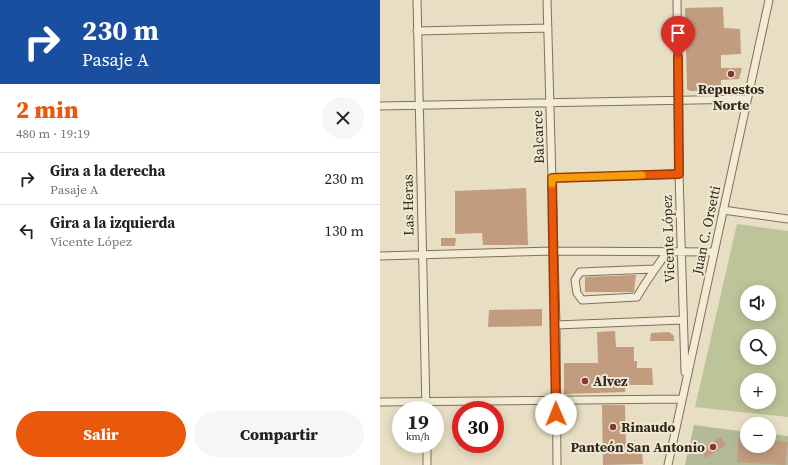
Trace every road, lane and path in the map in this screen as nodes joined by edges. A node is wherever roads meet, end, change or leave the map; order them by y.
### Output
1 (417, 0) edge
2 (547, 0) edge
3 (677, 0) edge
4 (769, 0) edge
5 (548, 28) junction
6 (417, 31) junction
7 (748, 99) junction
8 (679, 100) junction
9 (550, 103) junction
10 (380, 106) edge
11 (419, 106) junction
12 (679, 174) junction
13 (552, 178) junction
14 (723, 210) junction
15 (788, 219) edge
16 (553, 251) junction
17 (668, 251) junction
18 (681, 251) junction
19 (714, 252) junction
20 (422, 254) junction
21 (380, 256) edge
22 (654, 269) junction
23 (683, 320) junction
24 (556, 325) junction
25 (686, 381) junction
26 (682, 399) junction
27 (426, 401) edge
28 (444, 401) edge
29 (555, 401) junction
30 (380, 402) edge
31 (392, 402) edge
32 (427, 453) edge
33 (427, 465) edge
34 (557, 465) edge
35 (668, 465) edge

1 - 6 street, Las Heras
2 - 5 street, Balcarce
3 - 8 street, Vicente López
4 - 7 street, Juan C. Orsetti
5 - 6 street
5 - 9 street, Balcarce
6 - 11 street, Las Heras
7 - 8 street
7 - 14 street, Juan C. Orsetti
8 - 9 street
8 - 12 street, Vicente López
9 - 11 street
9 - 13 street, Balcarce
10 - 11 street
11 - 20 street, Las Heras
12 - 13 street
12 - 18 street, Vicente López
13 - 16 street, Balcarce
14 - 15 street
14 - 19 street, Juan C. Orsetti
16 - 17 street
16 - 20 street
16 - 24 street, Balcarce
17 - 18 street
17 - 22 street
18 - 19 street
18 - 23 street, Vicente López
19 - 25 street, Juan C. Orsetti
20 - 21 street
20 - 27 street, Las Heras
22 - 22 street
23 - 24 street
23 - 25 street, Vicente López
24 - 29 street, Balcarce
25 - 26 street, Juan C. Orsetti
26 - 29 street
26 - 35 street, Juan C. Orsetti
28 - 29 street
29 - 34 street, Balcarce
30 - 31 street
32 - 33 street

